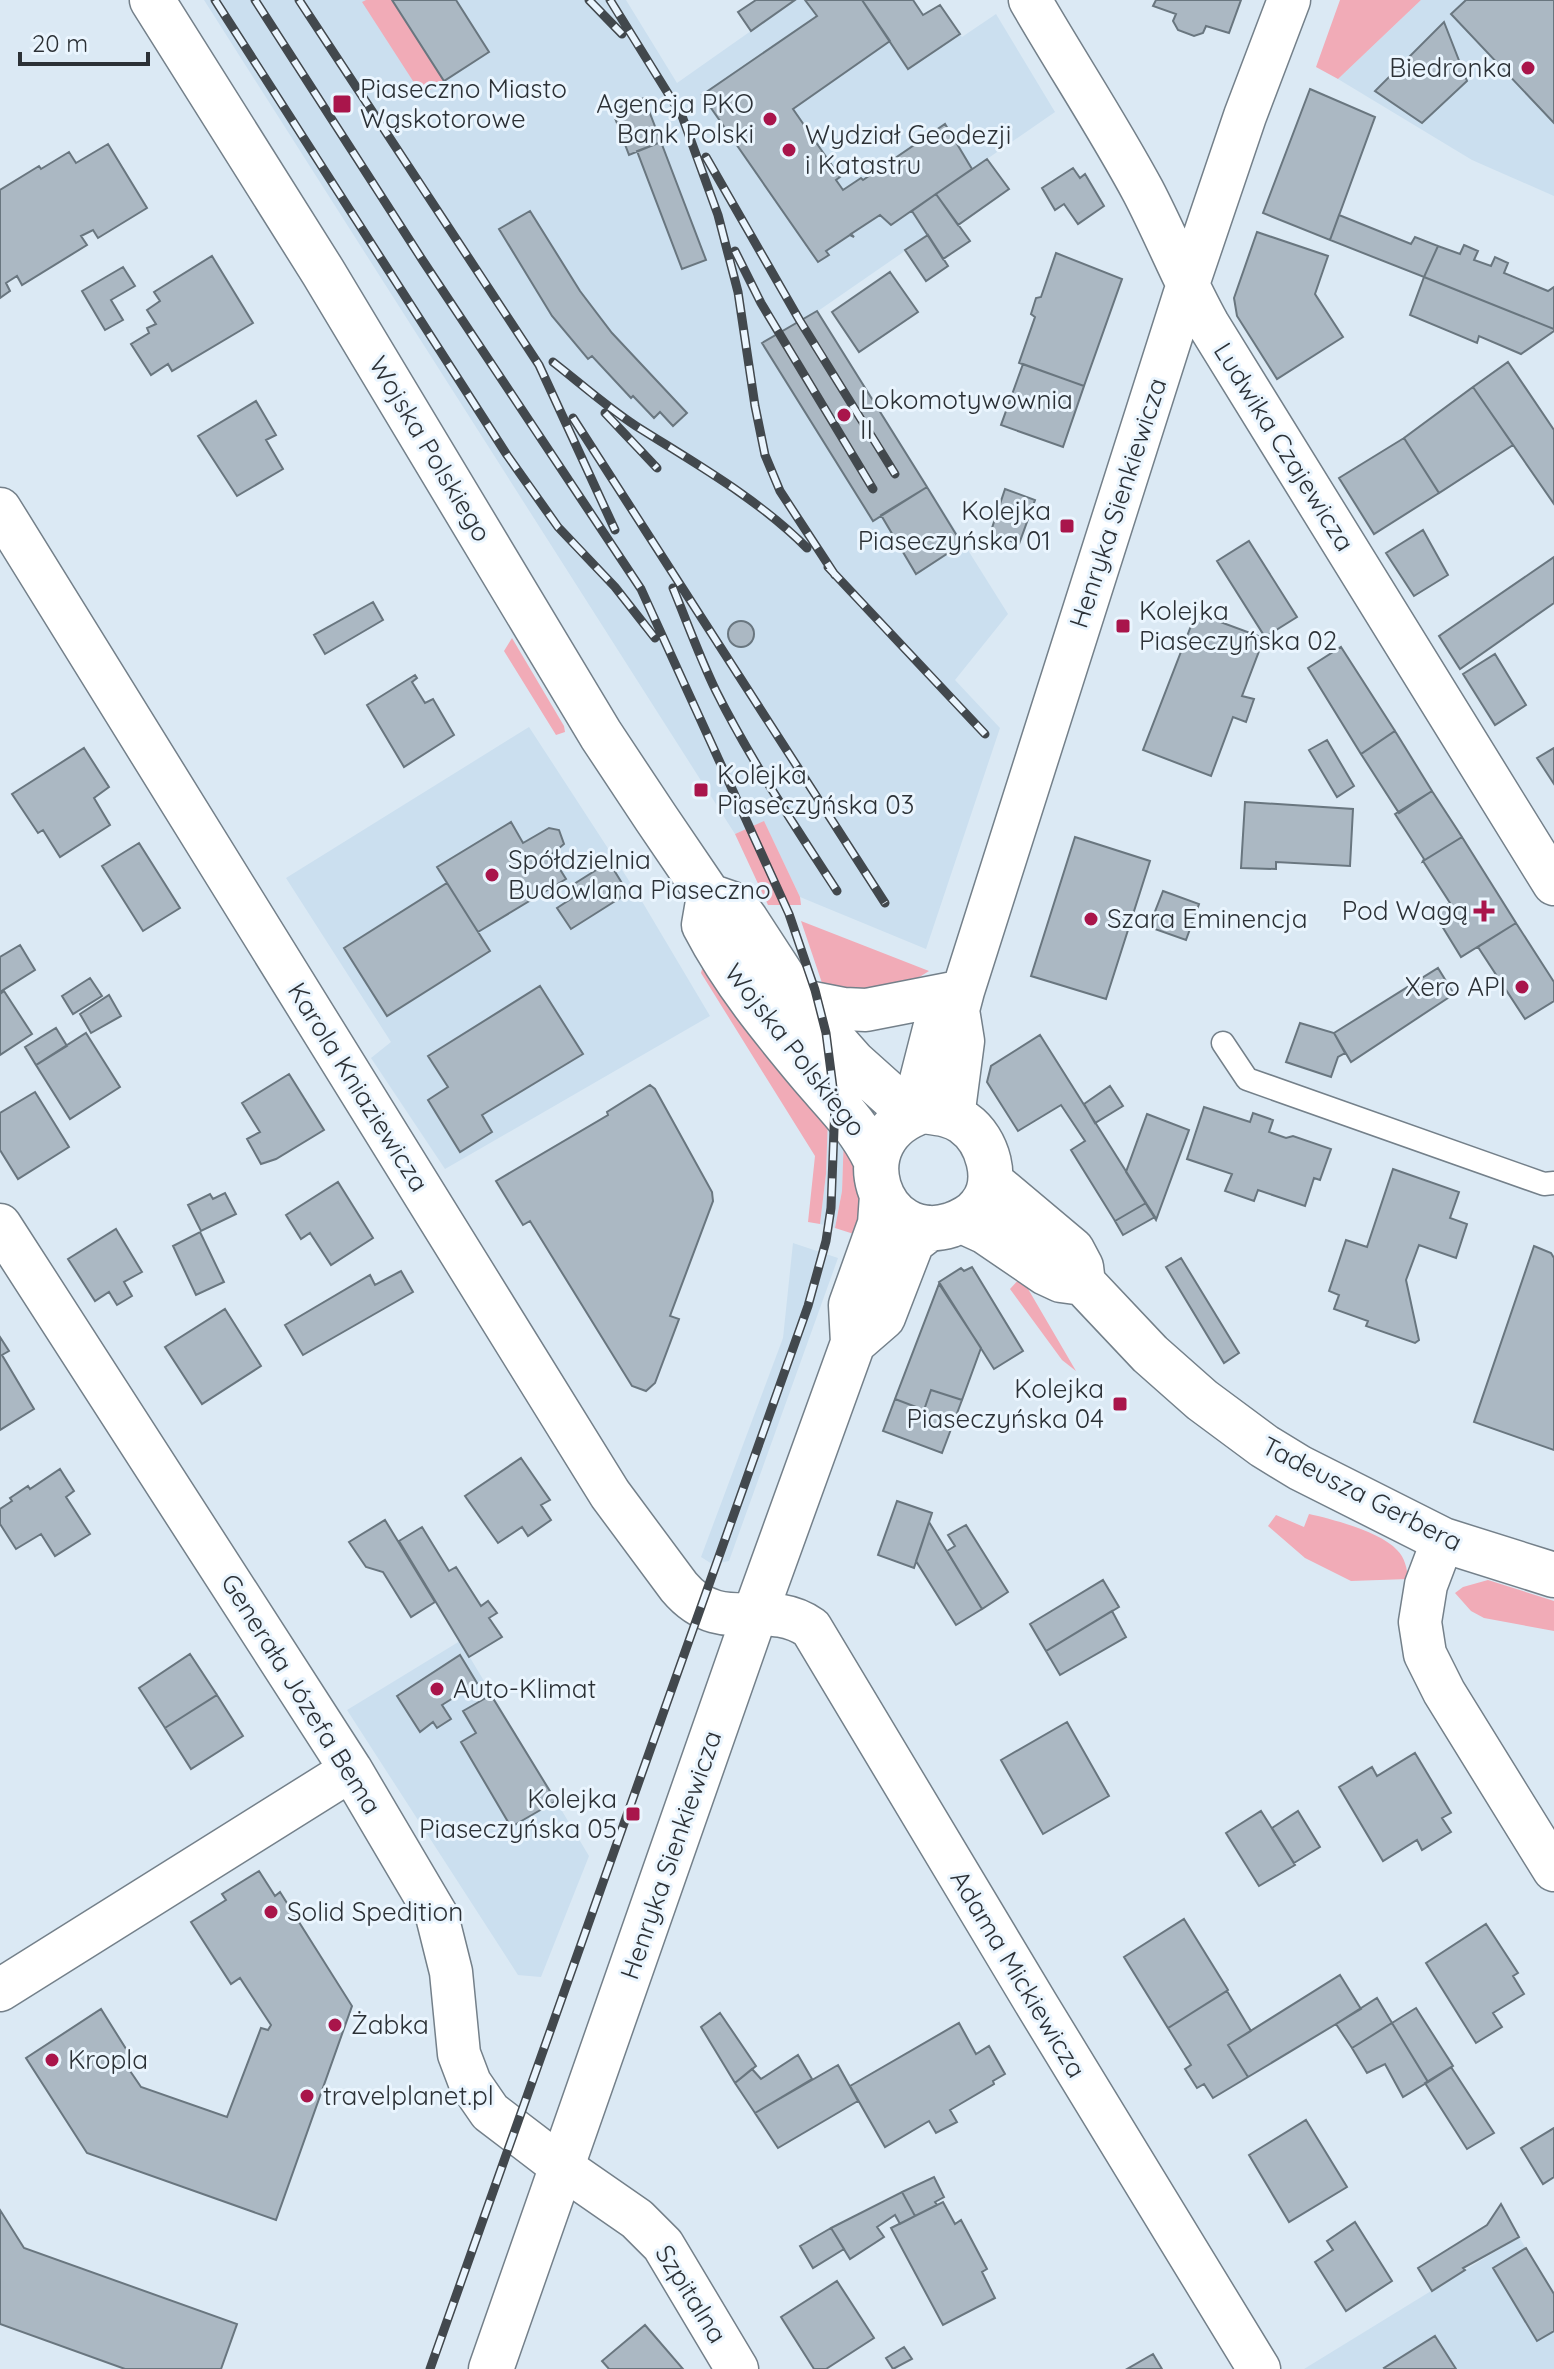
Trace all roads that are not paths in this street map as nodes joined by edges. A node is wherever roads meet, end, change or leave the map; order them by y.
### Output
1 (152, 0) edge
2 (1030, 0) edge
3 (1289, 0) edge
4 (1187, 287) junction
5 (0, 509) edge
6 (1554, 884) edge
7 (709, 896) junction
8 (798, 1000) junction
9 (960, 1001) junction
10 (1223, 1043) dead end
11 (932, 1116) junction
12 (879, 1177) junction
13 (991, 1182) junction
14 (1554, 1183) edge
15 (946, 1224) junction
16 (0, 1225) edge
17 (1083, 1283) junction
18 (853, 1343) junction
19 (1443, 1540) junction
20 (1554, 1575) edge
21 (755, 1614) junction
22 (351, 1770) junction
23 (1554, 1870) edge
24 (0, 1990) edge
25 (562, 2167) junction
26 (491, 2369) edge
27 (737, 2369) edge
28 (1259, 2369) edge

1 - 7 street, Wojska Polskiego
2 - 4 street, Ludwika Czajewicza
3 - 4 street, Henryka Sienkiewicza
4 - 6 street, Ludwika Czajewicza
4 - 9 street, Henryka Sienkiewicza
5 - 21 street, Karola Kniaziewicza
7 - 8 street, Wojska Polskiego
7 - 12 street, Wojska Polskiego
8 - 9 street
8 - 11 street, Wojska Polskiego
9 - 11 street, Henryka Sienkiewicza
10 - 14 lane
11 - 12 street
11 - 13 street
12 - 15 street
12 - 18 street, Henryka Sienkiewicza
13 - 15 street
13 - 17 street, Tadeusza Gerbera
15 - 17 street
15 - 18 street, Henryka Sienkiewicza
16 - 22 street, Generała Józefa Bema
17 - 19 street, Tadeusza Gerbera
18 - 21 street, Henryka Sienkiewicza
19 - 20 street, Tadeusza Gerbera
19 - 23 street
21 - 25 street, Henryka Sienkiewicza
21 - 28 street, Adama Mickiewicza
22 - 24 street
22 - 25 street, Generała Józefa Bema
25 - 26 street, Henryka Sienkiewicza
25 - 27 street, Szpitalna

